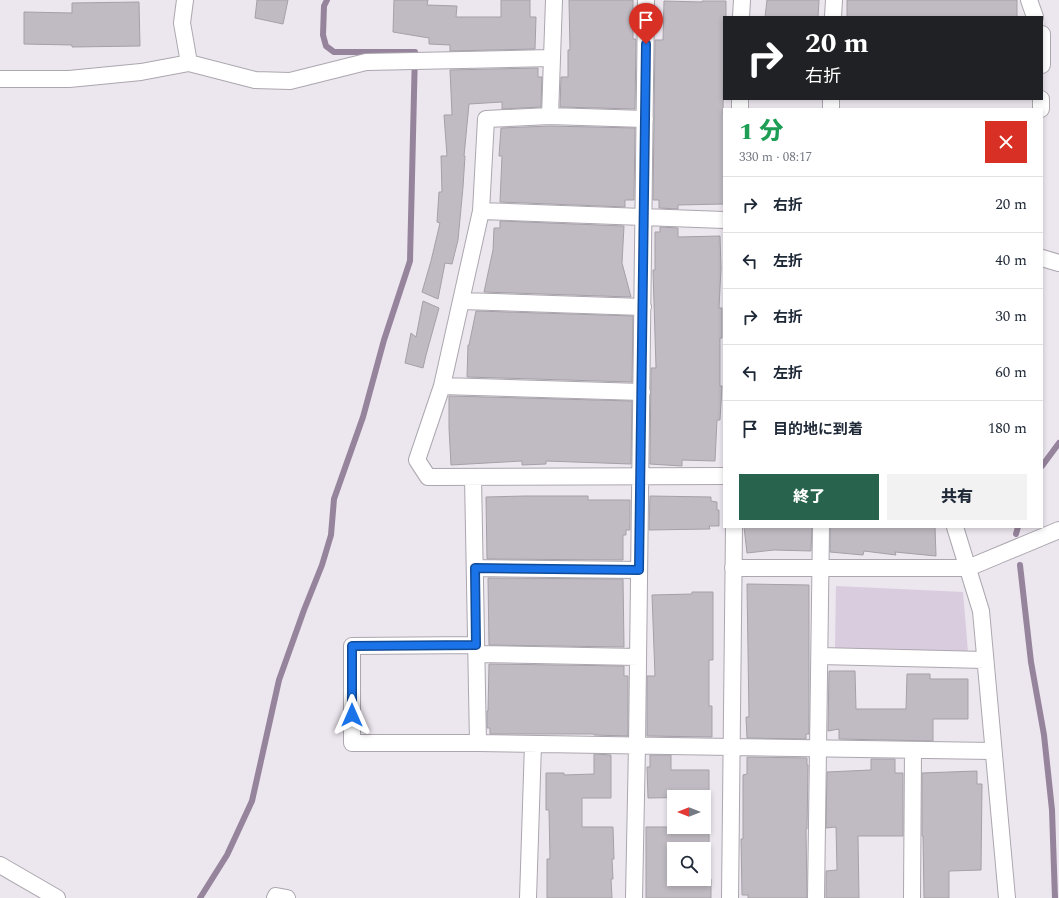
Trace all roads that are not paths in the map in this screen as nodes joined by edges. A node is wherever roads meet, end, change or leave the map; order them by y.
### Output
1 (186, 0) edge
2 (554, 0) edge
3 (646, 0) edge
4 (742, 0) edge
5 (834, 0) edge
6 (1029, 0) edge
7 (741, 16) edge
8 (833, 16) edge
9 (1035, 16) edge
10 (552, 58) junction
11 (188, 64) junction
12 (0, 79) edge
13 (550, 116) junction
14 (645, 119) junction
15 (481, 212) junction
16 (644, 217) junction
17 (723, 220) edge
18 (1043, 258) edge
19 (1059, 263) edge
20 (461, 301) junction
21 (642, 307) junction
22 (442, 386) junction
23 (642, 392) junction
24 (640, 476) junction
25 (723, 476) edge
26 (473, 477) junction
27 (734, 528) edge
28 (821, 528) edge
29 (955, 528) edge
30 (1059, 530) edge
31 (475, 568) junction
32 (733, 568) junction
33 (821, 568) junction
34 (968, 568) junction
35 (639, 570) junction
36 (476, 649) junction
37 (820, 656) junction
38 (638, 657) junction
39 (985, 660) junction
40 (478, 743) junction
41 (533, 744) junction
42 (637, 745) junction
43 (731, 747) junction
44 (818, 748) junction
45 (913, 750) junction
46 (993, 751) junction
47 (0, 864) edge
48 (57, 898) edge
49 (275, 898) edge
50 (287, 898) edge
51 (528, 898) edge
52 (634, 898) edge
53 (730, 898) edge
54 (816, 898) edge
55 (912, 898) edge
56 (1007, 898) edge

1 - 11 street
2 - 10 street
3 - 14 street
4 - 7 street
5 - 8 street
6 - 9 street
10 - 11 street
10 - 13 street
11 - 12 street
13 - 14 street
13 - 15 street
14 - 16 street
15 - 16 street
15 - 20 street
16 - 17 street
16 - 21 street
18 - 19 street
20 - 21 street
20 - 22 street
21 - 23 street
22 - 23 street
22 - 26 street
23 - 24 street
24 - 25 street
24 - 26 street
24 - 35 street
26 - 31 street
27 - 32 street
28 - 33 street
29 - 34 street
30 - 34 street
31 - 35 street
31 - 36 street
32 - 33 street
32 - 43 street
33 - 34 street
33 - 37 street
34 - 39 street
35 - 38 street
36 - 38 street
36 - 40 street
36 - 40 street
37 - 39 street
37 - 44 street
38 - 42 street
39 - 46 street
40 - 41 street
41 - 42 street
41 - 51 street
42 - 43 street
42 - 52 street
43 - 44 street
43 - 53 street
44 - 45 street
44 - 54 street
45 - 46 street
45 - 55 street
46 - 56 street
47 - 48 street
49 - 50 street

